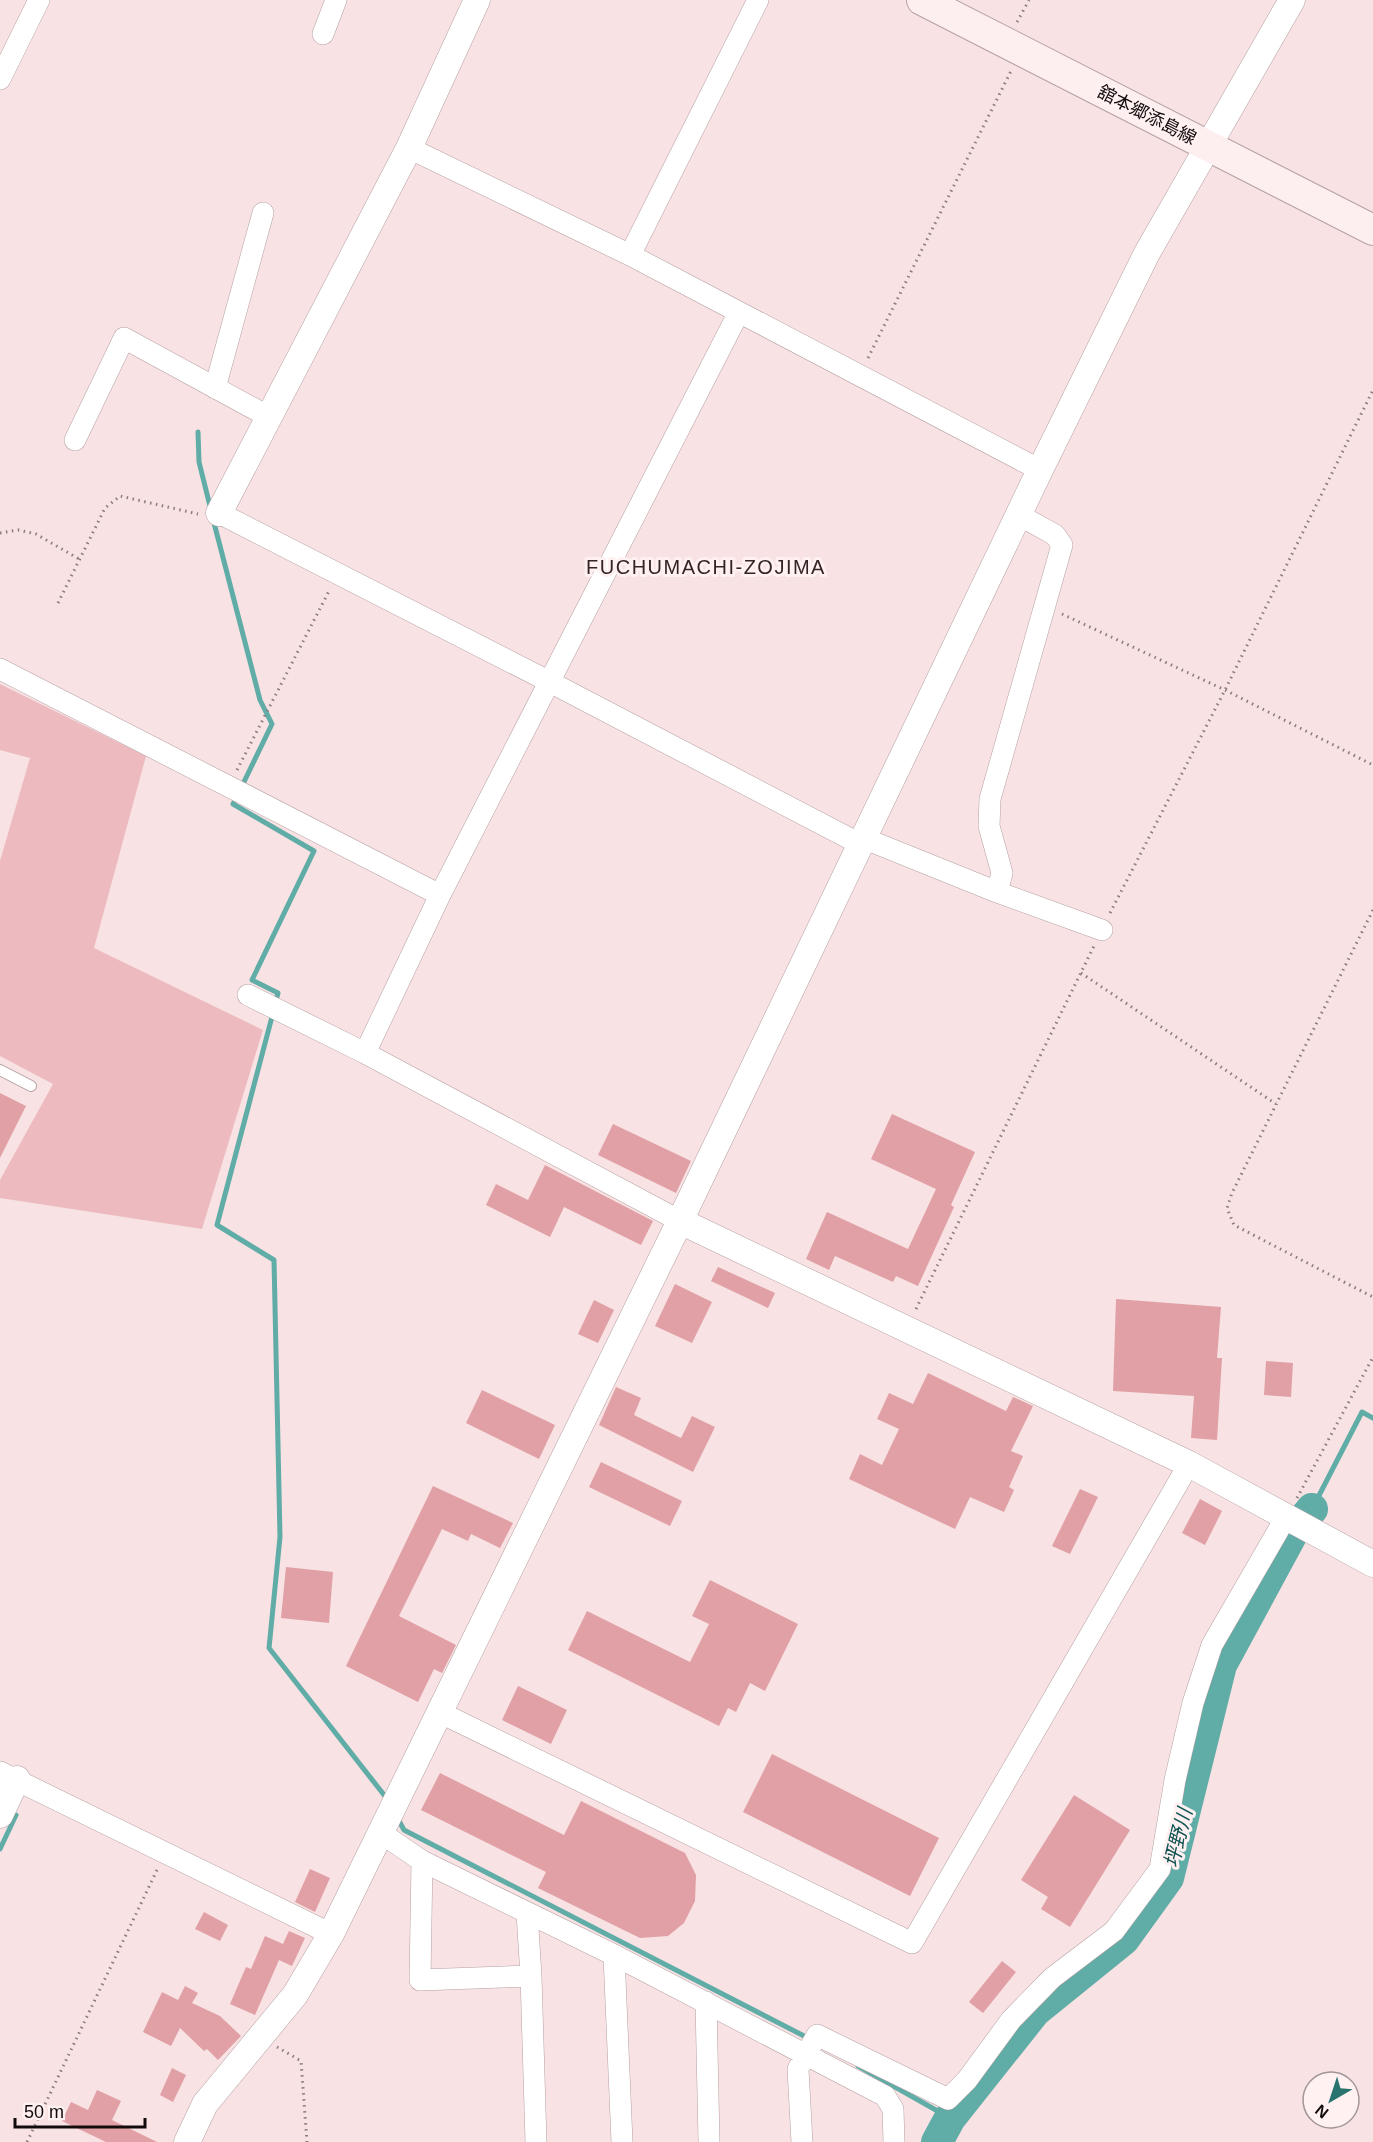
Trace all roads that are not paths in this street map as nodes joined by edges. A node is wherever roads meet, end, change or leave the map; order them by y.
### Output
1 (39, 0) edge
2 (336, 0) edge
3 (477, 0) edge
4 (758, 0) edge
5 (922, 0) edge
6 (1292, 0) edge
7 (323, 34) dead end
8 (0, 79) edge
9 (1208, 146) junction
10 (409, 148) junction
11 (263, 213) dead end
12 (1373, 230) edge
13 (630, 255) junction
14 (738, 312) junction
15 (215, 388) junction
16 (269, 417) junction
17 (75, 440) dead end
18 (1040, 470) junction
19 (219, 513) joint
20 (1019, 515) junction
21 (0, 669) edge
22 (549, 681) junction
23 (861, 841) junction
24 (997, 891) junction
25 (440, 895) junction
26 (1101, 930) road end
27 (248, 995) dead end
28 (365, 1053) junction
29 (0, 1070) edge
30 (31, 1086) dead end
31 (680, 1221) junction
32 (1189, 1464) junction
33 (1286, 1518) junction
34 (1373, 1564) edge
35 (439, 1712) junction
36 (8, 1776) edge
37 (0, 1815) edge
38 (381, 1833) junction
39 (422, 1861) junction
40 (527, 1913) junction
41 (332, 1935) junction
42 (614, 1955) junction
43 (531, 1976) junction
44 (706, 2002) junction
45 (805, 2056) junction
46 (187, 2142) edge
47 (536, 2142) edge
48 (622, 2142) edge
49 (709, 2142) edge
50 (802, 2142) edge
51 (894, 2142) edge

1 - 8 street
2 - 7 street
3 - 10 street
4 - 13 street
5 - 9 main road, 舘本郷添島線
6 - 9 street
9 - 12 main road, 舘本郷添島線
9 - 18 street
10 - 13 street
10 - 16 street
11 - 15 street
13 - 14 street
14 - 18 street
14 - 22 street
15 - 16 street
15 - 17 street
16 - 19 street
18 - 20 street
19 - 22 street
20 - 23 street
20 - 24 street
21 - 25 street
22 - 23 street
22 - 25 street
23 - 24 street
23 - 31 street
24 - 26 street
25 - 28 street
27 - 28 street
28 - 31 street
29 - 30 lane
31 - 32 street
31 - 35 street
32 - 33 street
32 - 35 street
33 - 34 street
33 - 45 street
35 - 38 street
36 - 37 street
36 - 41 street
38 - 39 street
38 - 41 street
39 - 40 street
39 - 43 street
40 - 42 street
40 - 43 street
41 - 46 street
42 - 44 street
42 - 48 street
43 - 47 street
44 - 45 street
44 - 49 street
45 - 50 street
45 - 51 street

